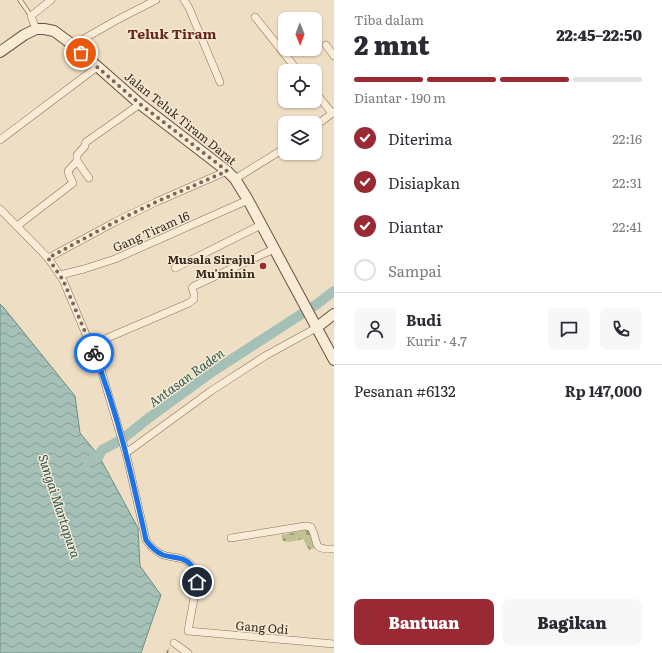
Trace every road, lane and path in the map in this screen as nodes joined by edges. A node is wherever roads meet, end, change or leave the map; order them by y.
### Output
1 (20, 0) edge
2 (51, 0) edge
3 (156, 0) edge
4 (184, 0) edge
5 (31, 16) junction
6 (255, 17) dead end
7 (36, 29) junction
8 (326, 45) dead end
9 (73, 46) junction
10 (0, 52) edge
11 (334, 56) edge
12 (292, 64) edge
13 (97, 67) junction
14 (220, 82) dead end
15 (322, 100) edge
16 (140, 104) junction
17 (333, 113) edge
18 (322, 121) edge
19 (0, 140) edge
20 (278, 152) edge
21 (77, 161) junction
22 (227, 171) junction
23 (89, 178) dead end
24 (235, 179) junction
25 (248, 200) junction
26 (0, 209) edge
27 (261, 224) junction
28 (17, 226) junction
29 (274, 249) junction
30 (48, 258) junction
31 (174, 268) dead end
32 (60, 275) junction
33 (334, 314) edge
34 (316, 328) junction
35 (91, 344) junction
36 (334, 360) edge
37 (125, 450) junction
38 (231, 538) dead end
39 (334, 550) edge
40 (174, 643) dead end
41 (334, 644) edge
42 (188, 653) edge

1 - 5 lane
2 - 5 street
3 - 9 street
4 - 14 street
5 - 7 street
6 - 12 street
7 - 9 street, Jalan Teluk Tiram Darat
7 - 10 street
8 - 11 street
9 - 13 street, Jalan Teluk Tiram Darat
13 - 16 street, Jalan Teluk Tiram Darat
13 - 19 street
15 - 17 street
16 - 21 street
16 - 22 street, Jalan Teluk Tiram Darat
17 - 18 street
20 - 24 street
21 - 23 street
21 - 28 street
22 - 24 street, Jalan Teluk Tiram Darat
22 - 30 street
24 - 25 street, Jalan Teluk Tiram Darat
25 - 27 street, Jalan Teluk Tiram Darat
25 - 32 street, Gang Tiram 16
26 - 28 street
27 - 29 street, Jalan Teluk Tiram Darat
27 - 31 street
28 - 30 street
29 - 34 street, Jalan Teluk Tiram Darat
29 - 35 street
30 - 32 street
32 - 35 street
33 - 34 street
34 - 36 street, Jalan Teluk Tiram Darat
34 - 37 street
35 - 37 street
37 - 41 street, Gang Odi
38 - 39 street
40 - 42 street

